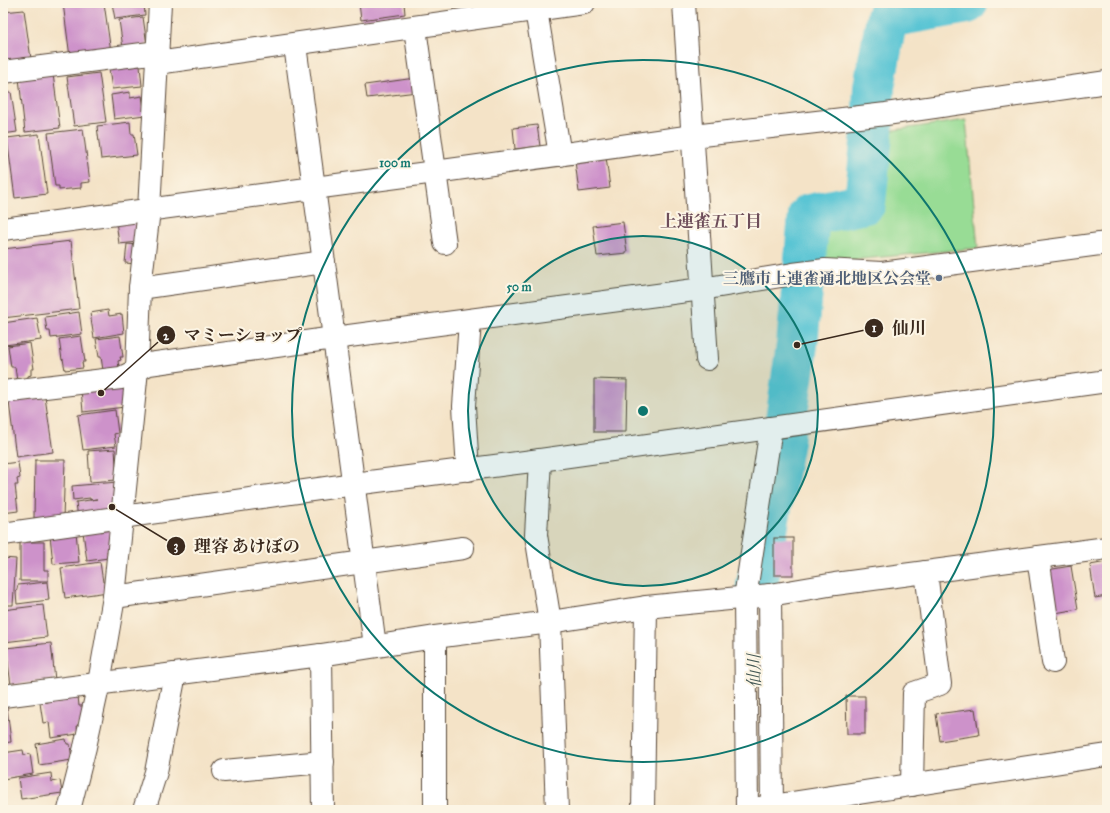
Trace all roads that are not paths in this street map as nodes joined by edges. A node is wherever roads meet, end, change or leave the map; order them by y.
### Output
1 (160, 3) edge
2 (584, 3) edge
3 (684, 3) edge
4 (536, 10) junction
5 (415, 28) junction
6 (295, 45) junction
7 (158, 58) junction
8 (3, 72) edge
9 (1107, 82) edge
10 (693, 136) junction
11 (560, 155) junction
12 (435, 172) junction
13 (314, 188) junction
14 (149, 210) junction
15 (3, 229) edge
16 (445, 243) dead end
17 (1107, 243) edge
18 (324, 262) junction
19 (140, 288) junction
20 (702, 290) junction
21 (470, 321) junction
22 (334, 338) junction
23 (707, 359) dead end
24 (137, 370) junction
25 (1107, 381) edge
26 (3, 392) edge
27 (771, 428) junction
28 (540, 460) junction
29 (468, 470) junction
30 (354, 484) junction
31 (121, 518) junction
32 (3, 534) edge
33 (463, 548) dead end
34 (1107, 548) edge
35 (1038, 557) junction
36 (364, 562) junction
37 (926, 572) junction
38 (770, 595) junction
39 (114, 597) junction
40 (744, 598) junction
41 (646, 608) junction
42 (550, 622) junction
43 (435, 636) junction
44 (376, 646) junction
45 (321, 655) junction
46 (1053, 662) dead end
47 (175, 674) junction
48 (99, 683) junction
49 (3, 696) edge
50 (1107, 755) edge
51 (323, 762) junction
52 (224, 771) dead end
53 (912, 785) junction
54 (858, 802) edge
55 (772, 808) edge
56 (69, 810) edge
57 (144, 810) edge
58 (323, 810) edge
59 (436, 810) edge
60 (557, 810) edge
61 (643, 810) edge
62 (747, 810) edge

1 - 7 street
2 - 4 street
3 - 10 street
4 - 5 street
4 - 11 street
5 - 6 street
5 - 12 street
6 - 7 street
6 - 13 street
7 - 8 street
7 - 14 street
9 - 10 street
10 - 11 street
10 - 20 street
11 - 12 street
12 - 13 street
12 - 16 street
13 - 14 street
13 - 18 street
14 - 15 street
14 - 19 street
17 - 20 street
18 - 19 street
18 - 22 street
19 - 24 street
20 - 21 street
20 - 23 street
21 - 22 street
21 - 29 street
22 - 24 street
22 - 30 street
24 - 26 street
24 - 31 street
25 - 27 street
27 - 28 street
27 - 40 street
28 - 29 street
28 - 42 street
29 - 30 street
30 - 31 street
30 - 36 street
31 - 32 street
31 - 39 street
33 - 36 street
34 - 35 street
35 - 37 street
35 - 46 street
36 - 39 street
36 - 44 street
37 - 38 street
37 - 53 street
38 - 40 street
38 - 55 street
39 - 48 street
40 - 41 street
40 - 62 street
41 - 42 street
41 - 61 street
42 - 43 street
42 - 60 street
43 - 44 street
43 - 59 street
44 - 45 street
45 - 47 street
45 - 51 street
47 - 48 street
47 - 57 street
48 - 49 street
48 - 56 street
50 - 53 street
51 - 52 street
51 - 58 street
53 - 54 street
54 - 55 street
55 - 62 street

